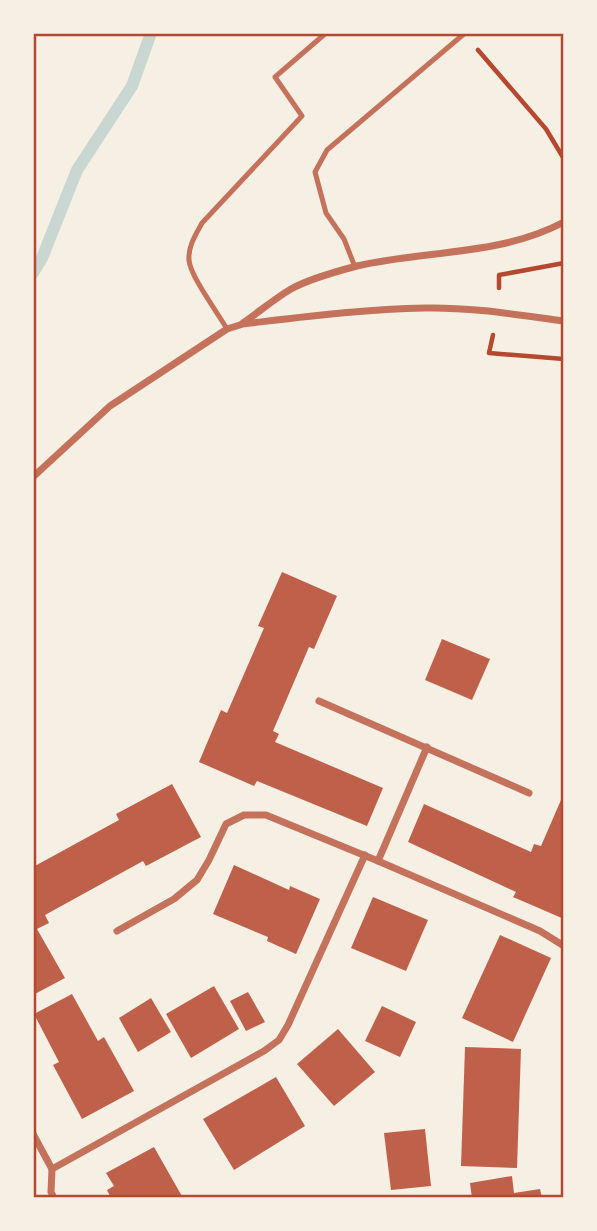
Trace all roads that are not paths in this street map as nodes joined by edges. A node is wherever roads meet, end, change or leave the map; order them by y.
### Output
1 (326, 33) edge
2 (465, 34) edge
3 (564, 222) edge
4 (355, 267) junction
5 (564, 323) edge
6 (243, 324) junction
7 (227, 329) junction
8 (33, 477) edge
9 (319, 701) dead end
10 (427, 747) junction
11 (529, 793) dead end
12 (365, 855) junction
13 (378, 861) junction
14 (117, 931) dead end
15 (564, 947) edge
16 (33, 1133) edge
17 (52, 1169) junction
18 (54, 1198) edge

1 - 7 lane
2 - 4 lane
3 - 4 street
4 - 6 street
5 - 6 street
6 - 7 street
7 - 8 street
9 - 10 street
10 - 11 street
10 - 13 street
12 - 13 street
12 - 14 street
12 - 17 street
13 - 15 street
16 - 17 street
17 - 18 street

